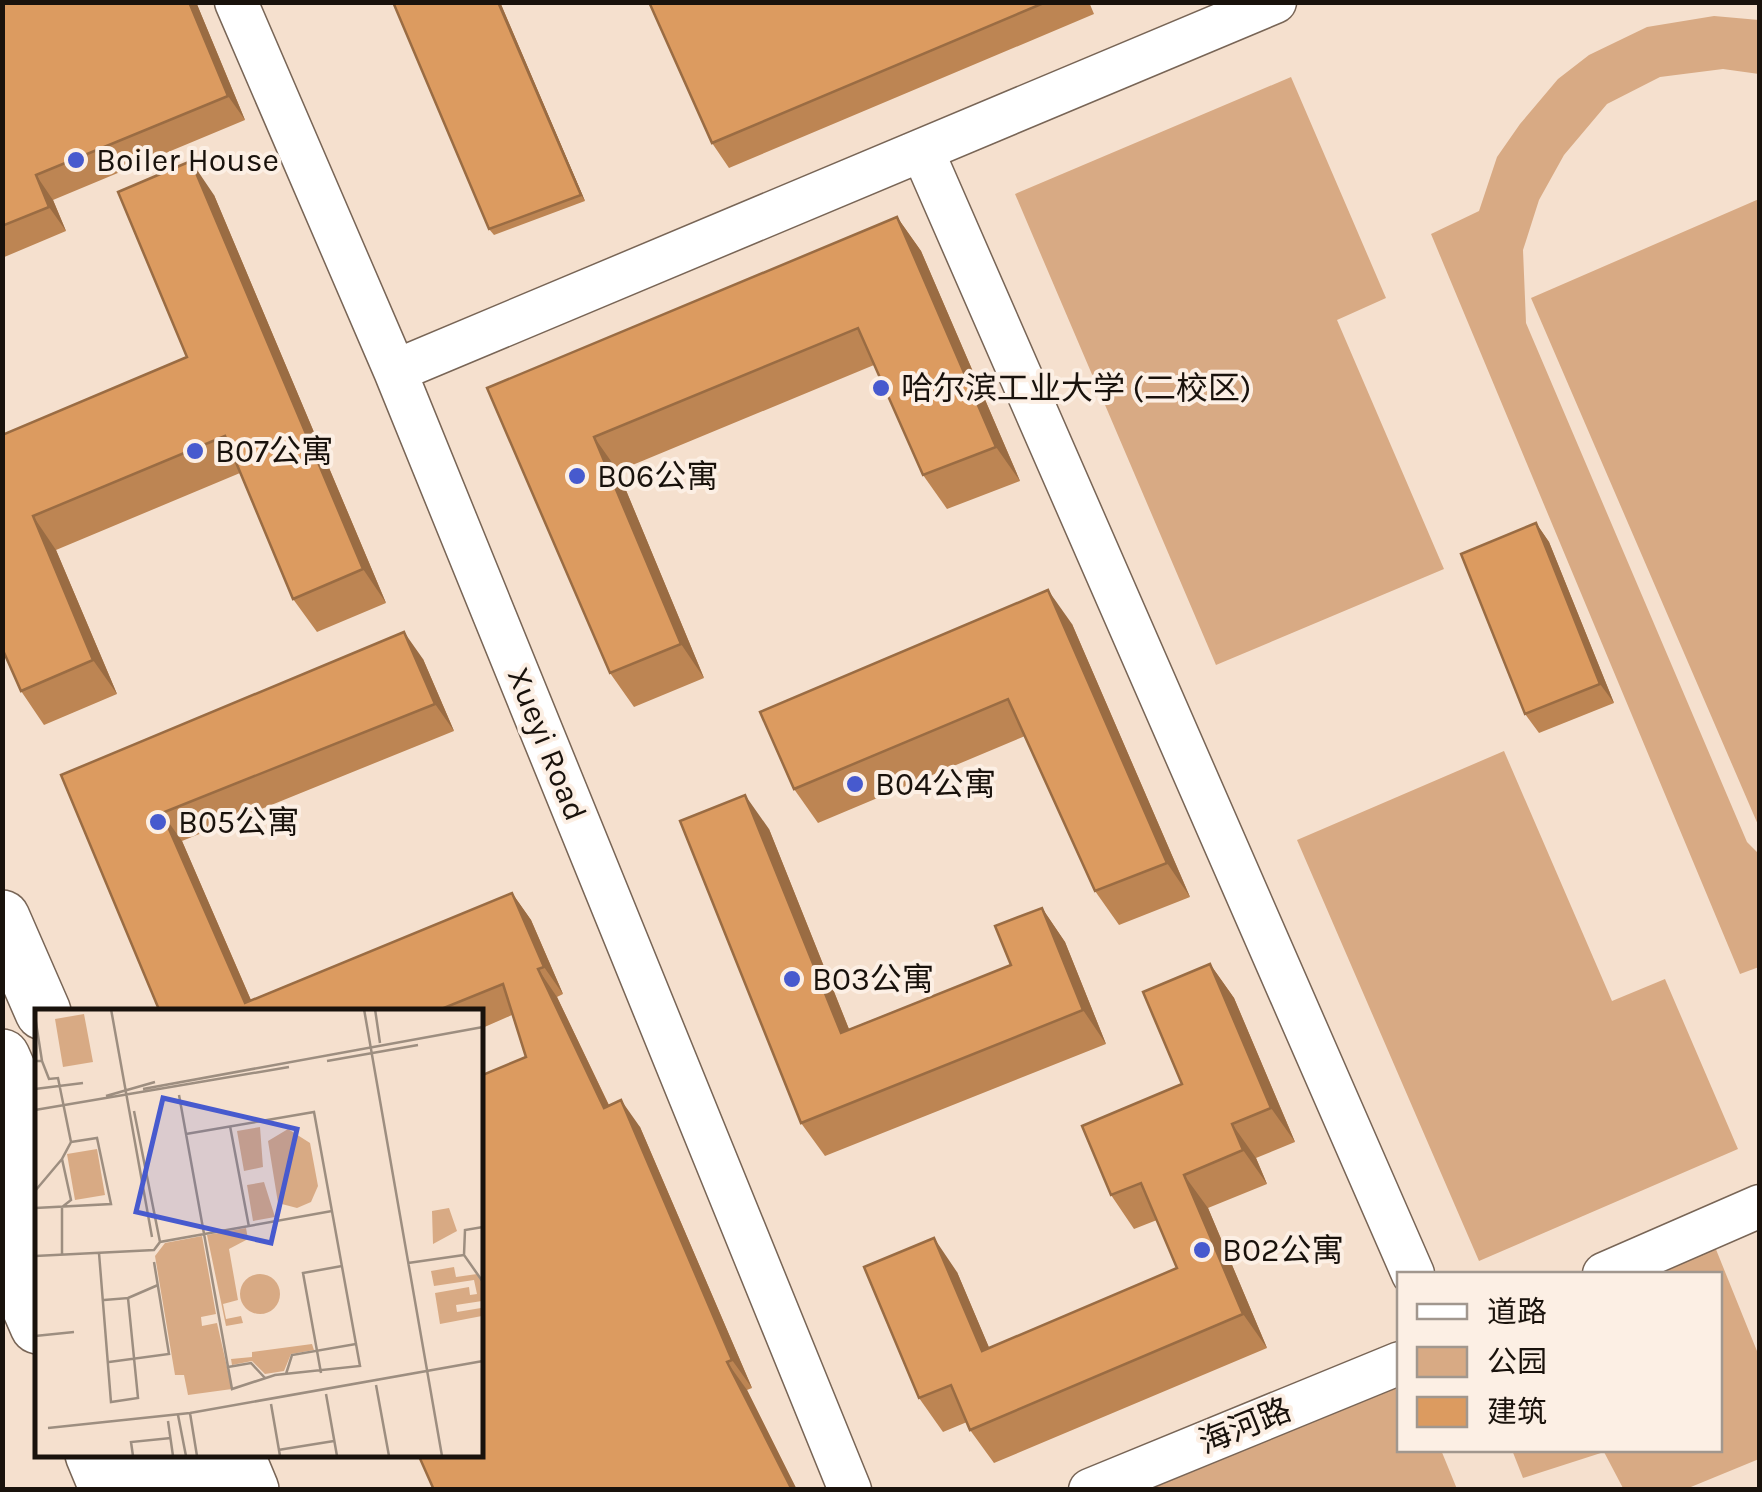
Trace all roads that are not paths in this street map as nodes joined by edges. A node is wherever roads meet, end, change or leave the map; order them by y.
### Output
1 (236, 2) edge
2 (1275, 2) edge
3 (922, 150) junction
4 (395, 370) junction
5 (2, 918) edge
6 (43, 1009) edge
7 (2, 1057) edge
8 (35, 1131) edge
9 (2, 1150) edge
10 (1760, 1206) edge
11 (35, 1223) edge
12 (2, 1244) edge
13 (1412, 1272) edge
14 (1609, 1272) edge
15 (35, 1319) edge
16 (1397, 1364) edge
17 (94, 1457) edge
18 (138, 1457) edge
19 (180, 1457) edge
20 (237, 1457) edge
21 (108, 1490) edge
22 (152, 1490) edge
23 (194, 1490) edge
24 (251, 1490) edge
25 (850, 1490) edge
26 (1090, 1490) edge

1 - 4 street, Xueyi Road
2 - 3 street
3 - 4 street
3 - 13 street
4 - 25 street, Xueyi Road
5 - 6 main road
7 - 8 main road
9 - 11 main road
10 - 14 street
12 - 15 main road
16 - 26 street, 海河路
17 - 21 main road
18 - 22 main road
19 - 23 main road
20 - 24 main road

